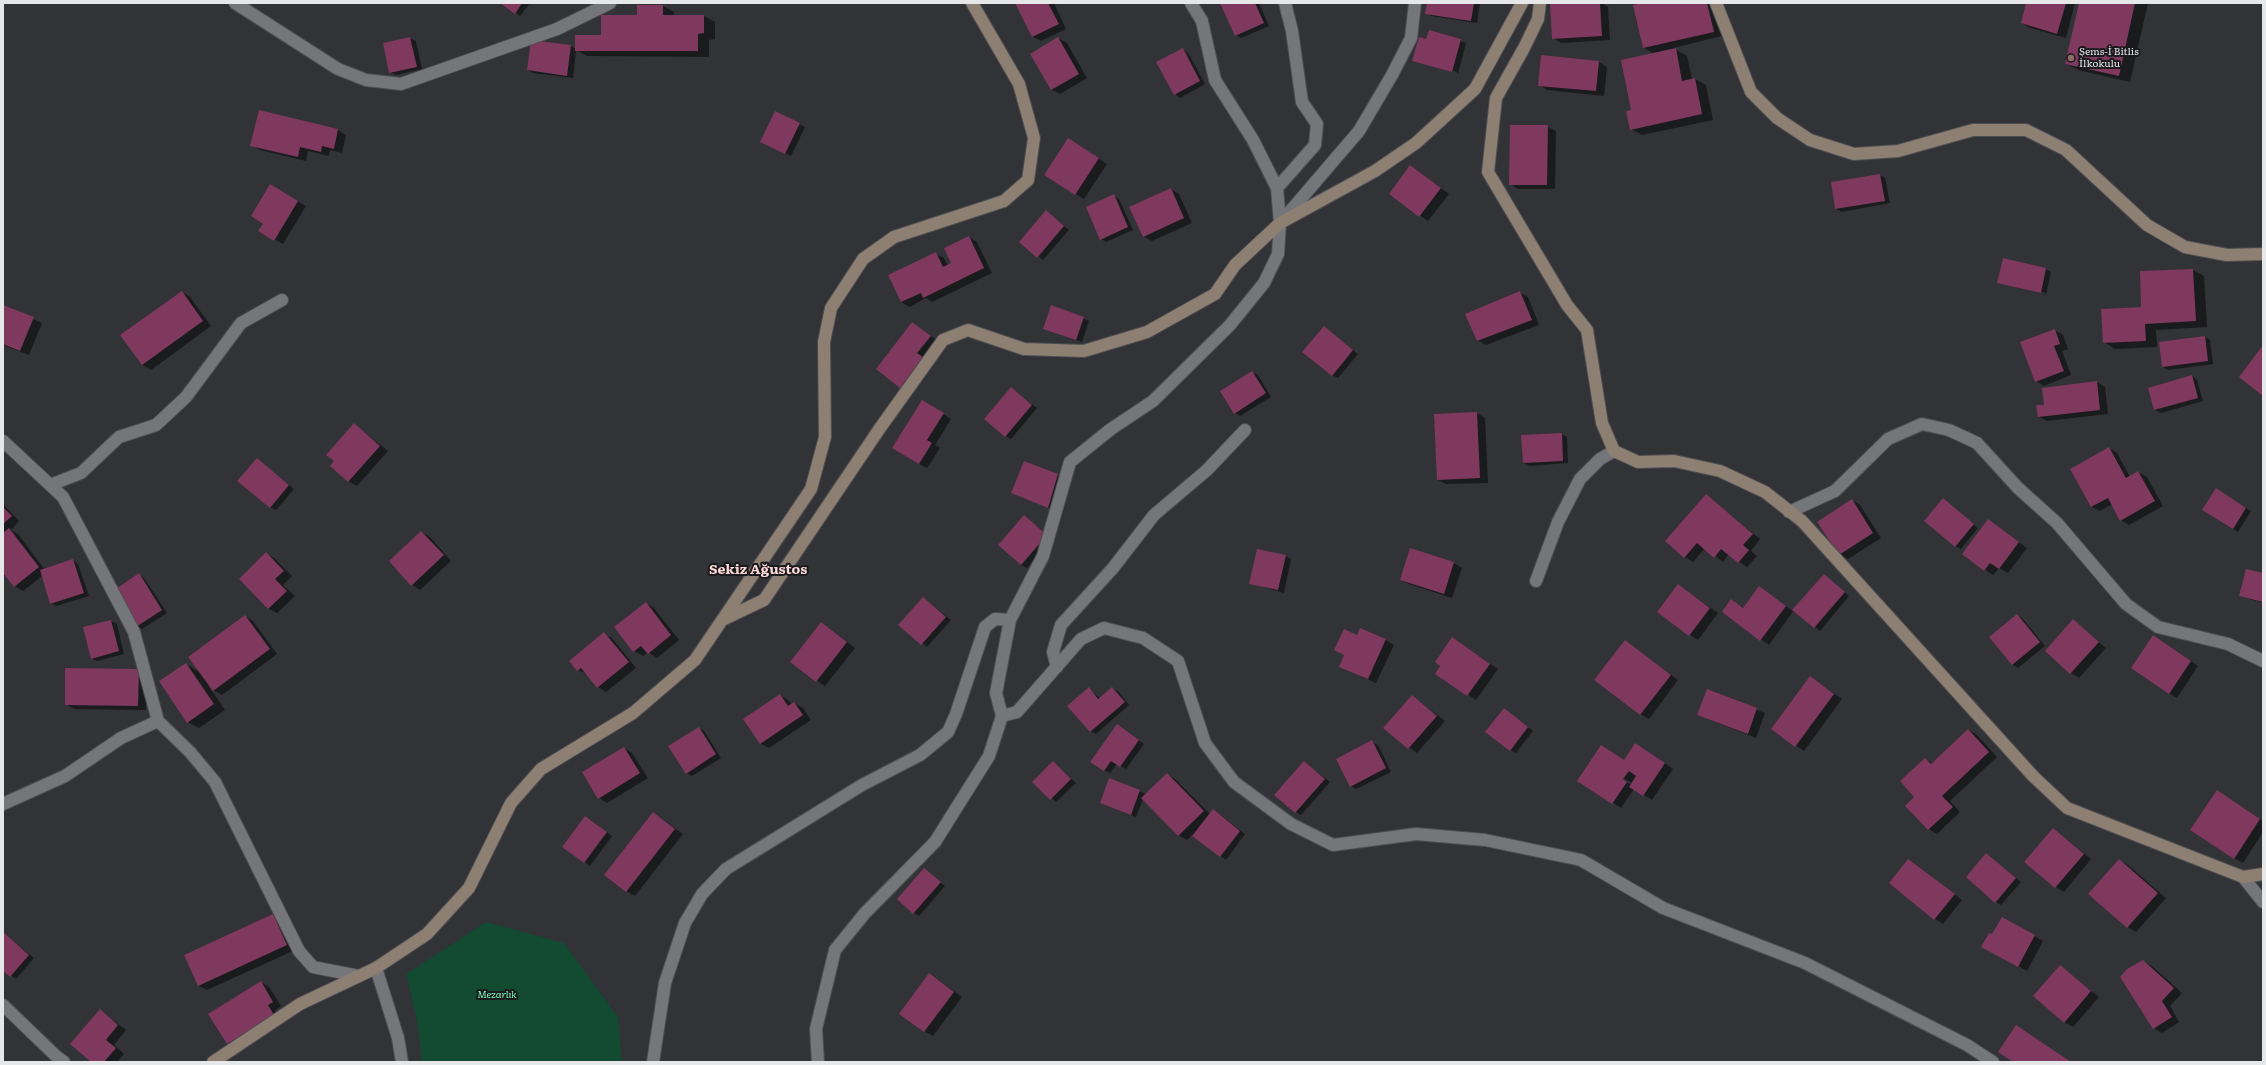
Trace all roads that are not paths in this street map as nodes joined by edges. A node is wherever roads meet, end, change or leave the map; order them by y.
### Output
1 (235, 3) edge
2 (610, 3) edge
3 (972, 3) edge
4 (1191, 3) edge
5 (1285, 3) edge
6 (1415, 3) edge
7 (1522, 3) edge
8 (1540, 3) edge
9 (1716, 3) edge
10 (1277, 188) junction
11 (1280, 223) junction
12 (2263, 254) edge
13 (282, 300) dead end
14 (1245, 430) dead end
15 (3, 441) edge
16 (1614, 451) junction
17 (50, 485) junction
18 (1789, 512) junction
19 (1536, 581) dead end
20 (722, 620) junction
21 (1010, 620) junction
22 (2263, 661) edge
23 (1057, 666) junction
24 (1002, 716) junction
25 (158, 721) junction
26 (3, 804) edge
27 (2263, 874) edge
28 (2243, 877) junction
29 (2263, 902) edge
30 (376, 968) junction
31 (359, 976) junction
32 (3, 1005) edge
33 (64, 1062) edge
34 (213, 1062) edge
35 (402, 1062) edge
36 (653, 1062) edge
37 (818, 1062) edge
38 (1993, 1062) edge

1 - 2 street
3 - 20 street
4 - 10 street
5 - 10 street
6 - 11 street
7 - 11 street
8 - 16 street
9 - 12 street
10 - 11 street
11 - 20 street
11 - 21 street
13 - 17 street
14 - 23 street
15 - 17 street
16 - 18 street
16 - 19 street
17 - 25 street
18 - 22 street
18 - 28 street
20 - 30 street
21 - 24 street
21 - 36 street
23 - 24 street
23 - 38 street
24 - 37 street
25 - 26 street
25 - 31 street
27 - 28 street
28 - 29 street
30 - 31 street
30 - 35 street
31 - 34 street
32 - 33 street

